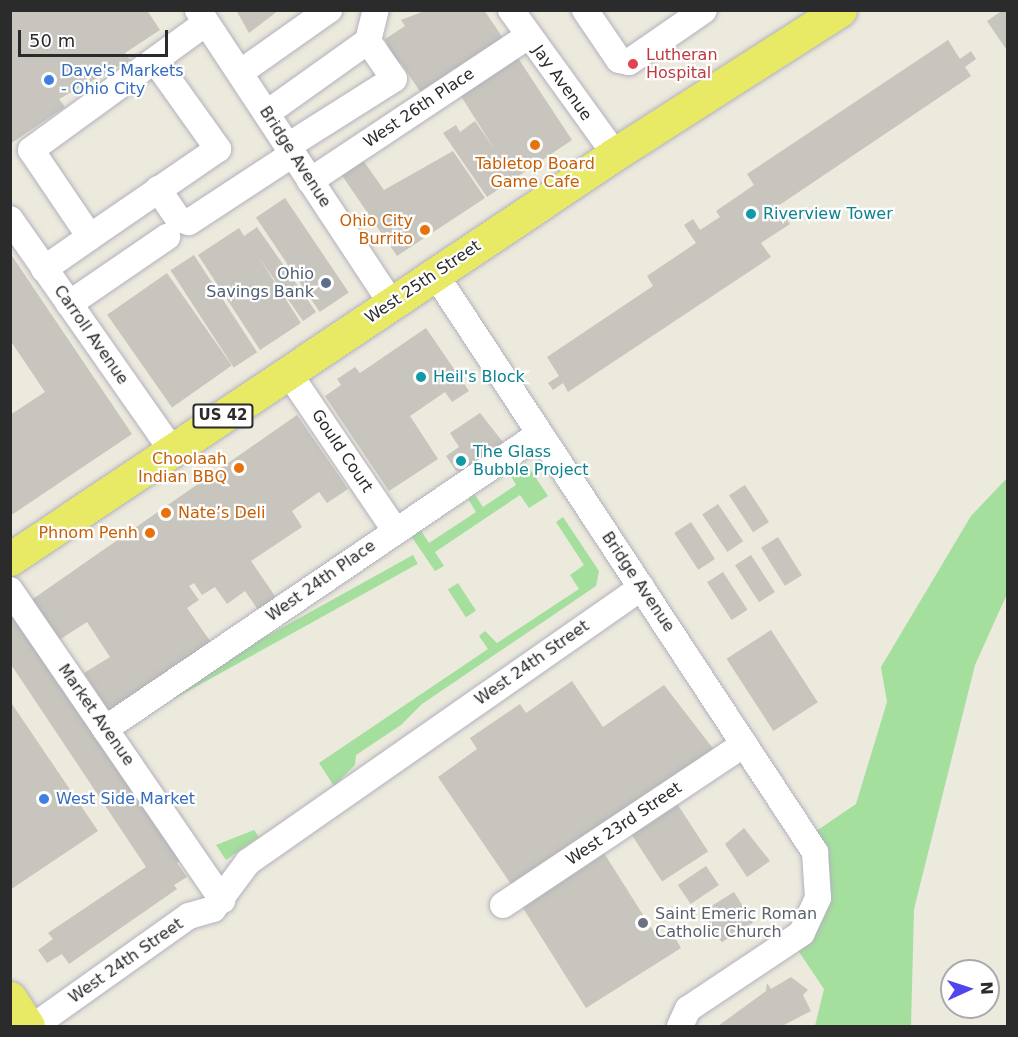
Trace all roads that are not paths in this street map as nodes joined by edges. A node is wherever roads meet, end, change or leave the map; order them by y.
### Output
1 (329, 10) edge
2 (375, 10) edge
3 (511, 10) edge
4 (585, 10) edge
5 (704, 10) edge
6 (823, 15) edge
7 (202, 17) edge
8 (528, 36) junction
9 (368, 41) junction
10 (156, 62) junction
11 (240, 72) junction
12 (267, 113) junction
13 (290, 150) junction
14 (615, 154) junction
15 (310, 181) junction
16 (158, 189) junction
17 (11, 222) edge
18 (90, 237) junction
19 (167, 237) dead end
20 (44, 269) junction
21 (435, 274) junction
22 (391, 303) junction
23 (69, 304) junction
24 (288, 372) junction
25 (538, 435) junction
26 (172, 450) junction
27 (395, 530) junction
28 (10, 559) edge
29 (642, 587) junction
30 (10, 590) edge
31 (110, 725) junction
32 (744, 744) junction
33 (222, 900) junction
34 (503, 905) dead end
35 (10, 998) edge
36 (28, 1026) edge
37 (34, 1026) edge
38 (680, 1026) edge

1 - 11 street
2 - 9 street
3 - 8 street, Jay Avenue
4 - 5 street
6 - 14 main road, West 25th Street / US 42
7 - 10 street
7 - 11 street, Bridge Avenue
8 - 14 street, Jay Avenue
8 - 15 street, West 26th Place
9 - 12 street
9 - 13 street
10 - 16 street
10 - 18 street
11 - 12 street, Bridge Avenue
12 - 13 street, Bridge Avenue
13 - 15 street, Bridge Avenue
13 - 16 street
14 - 21 main road, West 25th Street / US 42
15 - 22 street, Bridge Avenue
16 - 18 street
17 - 20 street, Carroll Avenue
18 - 20 street
19 - 23 street
20 - 23 street, Carroll Avenue
21 - 22 main road, West 25th Street / US 42
21 - 25 street, Bridge Avenue
22 - 24 main road, West 25th Street / US 42
23 - 26 street, Carroll Avenue
24 - 26 main road, West 25th Street / US 42
24 - 27 street, Gould Court
25 - 27 street, West 24th Place
25 - 29 street, Bridge Avenue
26 - 28 main road, West 25th Street / US 42
27 - 31 street, West 24th Place
29 - 32 street, Bridge Avenue
29 - 33 street, West 24th Street
30 - 31 street, Market Avenue
31 - 33 street, Market Avenue
32 - 34 street, West 23rd Street
32 - 38 street, Bridge Avenue
33 - 37 street, West 24th Street
35 - 36 main road

